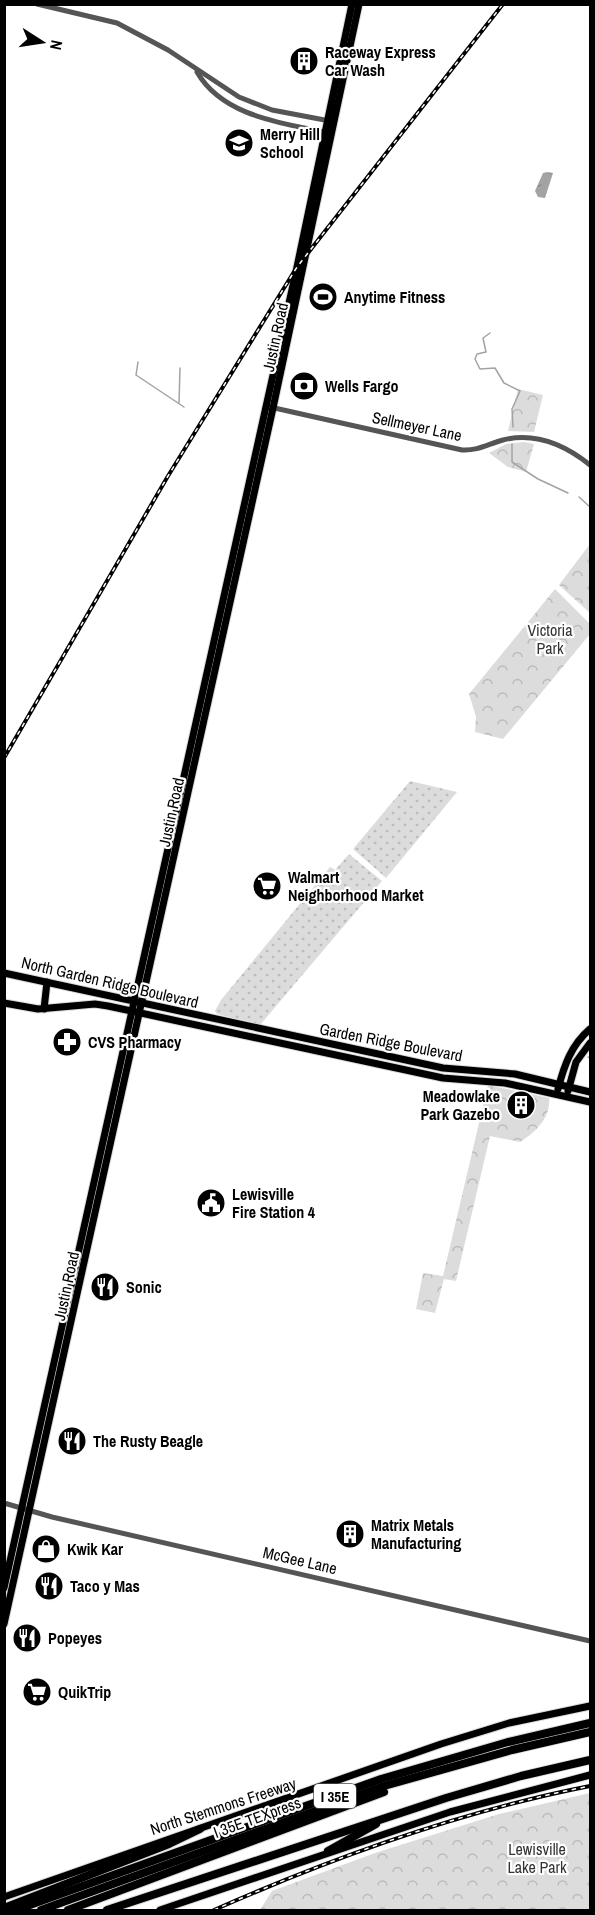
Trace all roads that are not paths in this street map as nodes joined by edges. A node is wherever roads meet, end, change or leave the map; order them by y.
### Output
1 (37, 4) edge
2 (352, 4) edge
3 (359, 4) edge
4 (349, 36) junction
5 (196, 71) junction
6 (272, 110) junction
7 (270, 121) junction
8 (332, 122) junction
9 (329, 133) junction
10 (270, 407) junction
11 (256, 453) junction
12 (591, 465) edge
13 (256, 484) junction
14 (166, 854) junction
15 (175, 855) junction
16 (4, 973) edge
17 (47, 982) junction
18 (146, 987) junction
19 (133, 1001) junction
20 (4, 1003) edge
21 (142, 1003) junction
22 (45, 1009) junction
23 (167, 1009) junction
24 (132, 1011) junction
25 (140, 1012) junction
26 (209, 1018) joint
27 (231, 1023) junction
28 (591, 1029) edge
29 (232, 1032) junction
30 (591, 1043) edge
31 (559, 1084) junction
32 (569, 1087) junction
33 (591, 1092) edge
34 (556, 1095) junction
35 (567, 1097) junction
36 (110, 1102) junction
37 (119, 1102) junction
38 (591, 1102) edge
39 (94, 1179) junction
40 (103, 1181) junction
41 (48, 1388) junction
42 (57, 1390) junction
43 (4, 1503) edge
44 (27, 1509) junction
45 (4, 1588) edge
46 (4, 1624) edge
47 (591, 1641) edge
48 (591, 1706) edge
49 (591, 1723) edge
50 (591, 1732) edge
51 (591, 1760) edge
52 (430, 1773) junction
53 (591, 1775) edge
54 (386, 1817) junction
55 (200, 1828) junction
56 (328, 1851) junction
57 (4, 1897) edge
58 (4, 1908) edge
59 (16, 1911) edge
60 (41, 1911) edge
61 (68, 1911) edge
62 (107, 1911) edge
63 (160, 1911) edge

1 - 5 street
2 - 4 main road, Justin Road
3 - 4 main road, Justin Road
4 - 8 main road, Justin Road
5 - 6 street
5 - 7 street
6 - 7 street
6 - 8 street
7 - 9 street
8 - 9 main road, Justin Road
9 - 10 main road, Justin Road
10 - 11 main road, Justin Road
10 - 12 street, Sellmeyer Lane
10 - 13 main road, Justin Road
11 - 13 main road
11 - 14 main road, Justin Road
13 - 15 main road, Justin Road
14 - 15 main road
14 - 19 main road, Justin Road
15 - 18 main road, Justin Road
16 - 17 main road, North Garden Ridge Boulevard
17 - 19 main road, North Garden Ridge Boulevard
17 - 22 main road
18 - 21 main road, Justin Road
18 - 23 main road
19 - 21 main road, North Garden Ridge Boulevard
19 - 24 main road, Justin Road
20 - 22 main road
21 - 23 main road, North Garden Ridge Boulevard
21 - 25 main road, Justin Road
22 - 24 main road
23 - 26 main road, North Garden Ridge Boulevard
24 - 25 main road
24 - 36 main road, Justin Road
25 - 29 main road
25 - 37 main road, Justin Road
26 - 27 main road, Garden Ridge Boulevard
27 - 29 main road
27 - 31 main road, Garden Ridge Boulevard
28 - 31 main road
29 - 34 main road
30 - 32 main road
31 - 32 main road, Garden Ridge Boulevard
31 - 34 main road
32 - 33 main road
32 - 35 main road
34 - 35 main road
35 - 38 main road
36 - 37 main road
36 - 39 main road, Justin Road
37 - 40 main road, Justin Road
39 - 40 main road
39 - 41 main road, Justin Road
40 - 42 main road, Justin Road
41 - 42 main road
41 - 44 main road, Justin Road
42 - 44 main road, Justin Road
43 - 44 street, McGee Lane
44 - 45 main road, Justin Road
44 - 46 main road, Justin Road
44 - 47 street, McGee Lane
48 - 55 main road, North Stemmons Freeway
49 - 59 highway, North Stemmons Freeway / I 35E
50 - 52 highway, I 35E TEXpress
51 - 54 highway, I 35E
52 - 60 highway, I 35E TEXpress
52 - 61 highway
53 - 56 main road
54 - 56 highway
54 - 62 highway, I 35E
55 - 57 main road, North Stemmons Freeway
55 - 58 highway
56 - 63 main road

